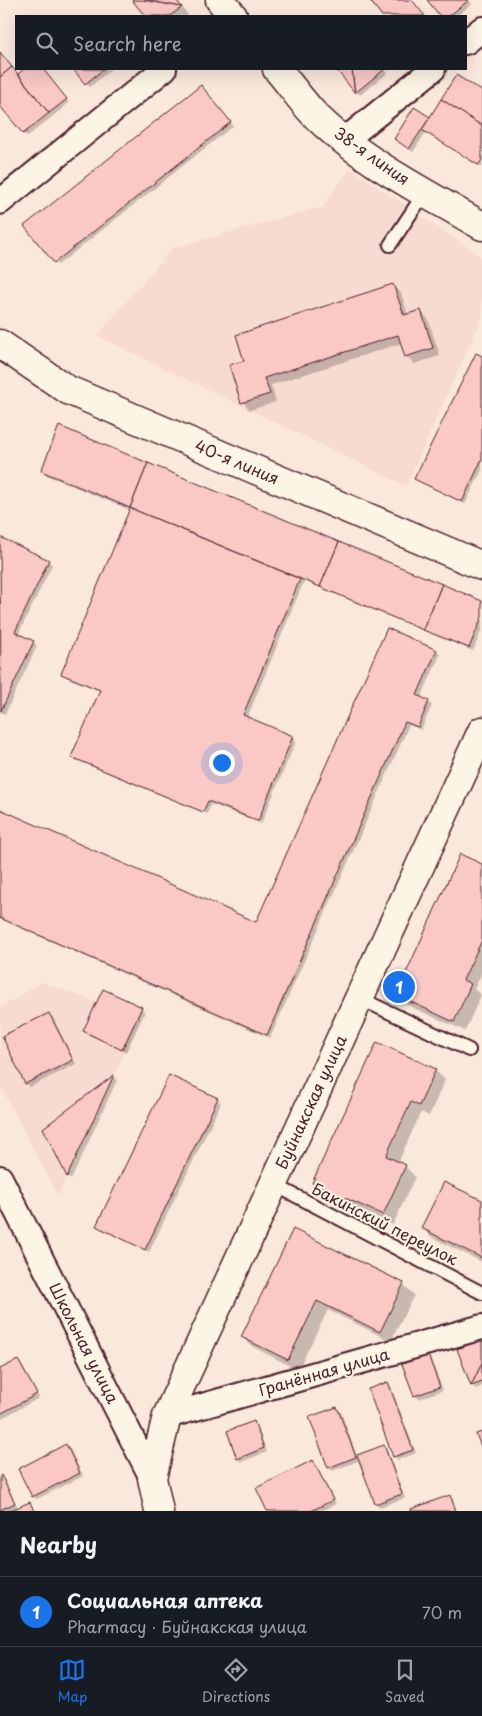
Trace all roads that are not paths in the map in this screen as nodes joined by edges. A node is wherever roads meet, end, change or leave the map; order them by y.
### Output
1 (482, 29) edge
2 (467, 41) edge
3 (163, 70) edge
4 (278, 70) edge
5 (432, 70) edge
6 (345, 140) junction
7 (425, 192) junction
8 (0, 202) edge
9 (482, 226) edge
10 (390, 245) dead end
11 (0, 344) edge
12 (482, 566) edge
13 (482, 731) edge
14 (359, 998) junction
15 (468, 1050) dead end
16 (0, 1178) edge
17 (273, 1184) junction
18 (7, 1209) edge
19 (482, 1293) edge
20 (482, 1327) edge
21 (166, 1416) junction
22 (152, 1478) junction
23 (159, 1511) edge

1 - 2 street
3 - 8 street
4 - 6 street, 38-я линия
5 - 6 street
6 - 7 street, 38-я линия
7 - 9 street, 38-я линия
7 - 10 lane
11 - 12 street, 40-я линия
13 - 14 street, Буйнакская улица
14 - 15 lane
14 - 17 street, Буйнакская улица
16 - 18 street, Школьная улица
17 - 19 lane, Бакинский переулок
17 - 21 street, Буйнакская улица
18 - 22 street, Школьная улица
20 - 21 street, Гранённая улица
21 - 22 street, Буйнакская улица
22 - 23 street, Школьная улица

